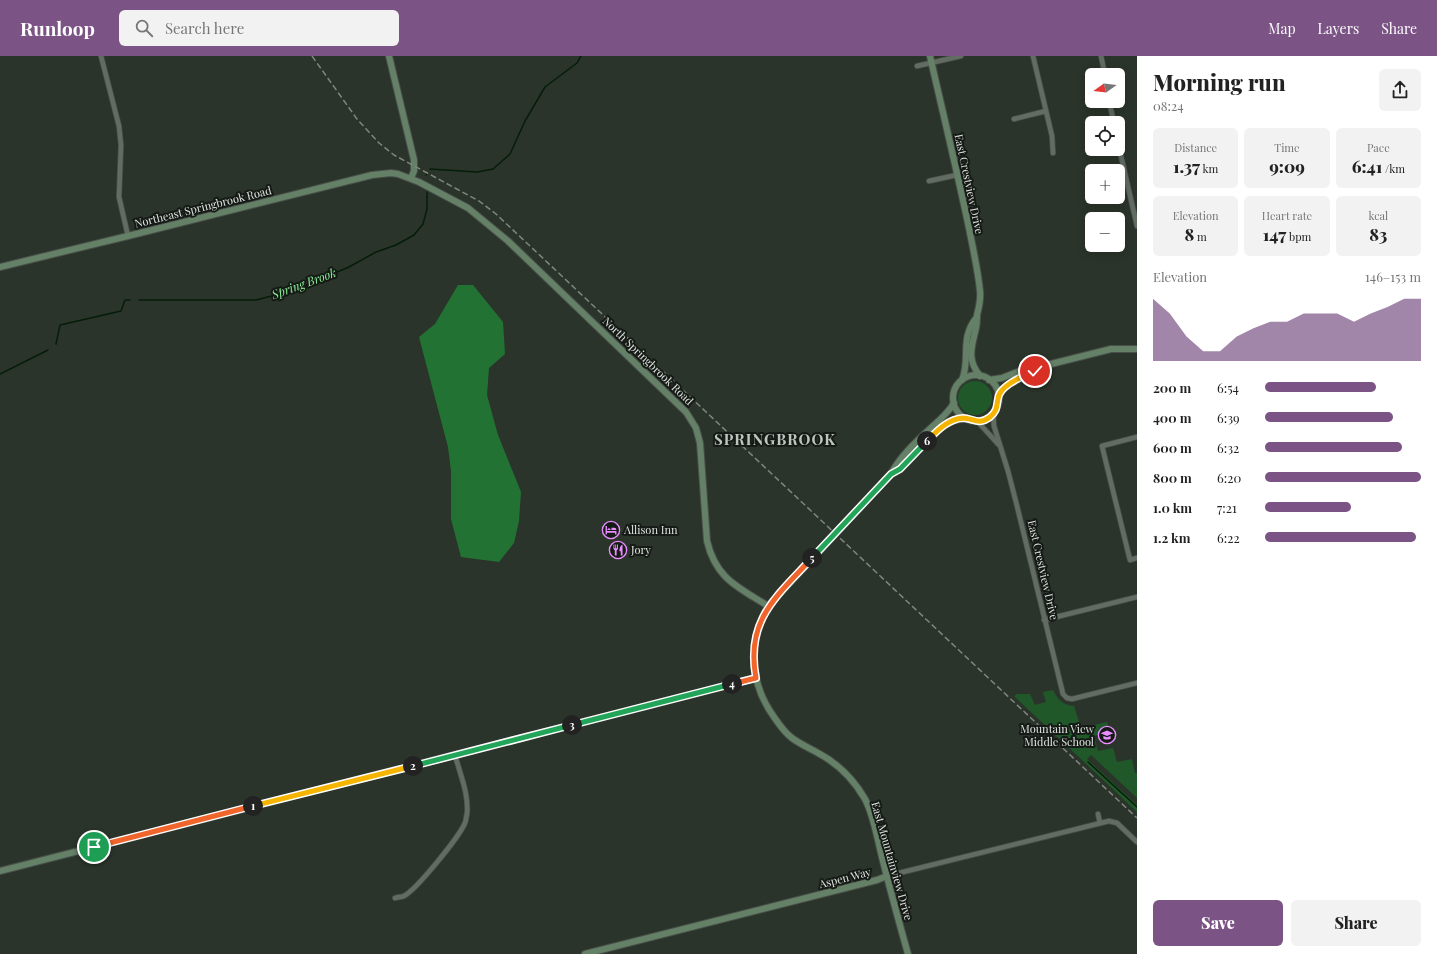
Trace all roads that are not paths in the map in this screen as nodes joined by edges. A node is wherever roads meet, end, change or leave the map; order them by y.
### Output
1 (101, 56) edge
2 (389, 56) edge
3 (930, 56) edge
4 (961, 56) edge
5 (1034, 56) edge
6 (1101, 56) edge
7 (932, 63) junction
8 (917, 66) dead end
9 (1104, 68) edge
10 (1046, 111) junction
11 (1014, 119) dead end
12 (1053, 153) dead end
13 (1122, 156) edge
14 (957, 175) junction
15 (411, 178) junction
16 (929, 181) dead end
17 (1135, 204) edge
18 (1137, 226) edge
19 (128, 236) junction
20 (0, 267) edge
21 (977, 317) junction
22 (1137, 349) edge
23 (1039, 367) junction
24 (980, 376) junction
25 (962, 380) junction
26 (989, 380) junction
27 (998, 395) junction
28 (954, 403) junction
29 (993, 413) junction
30 (964, 418) junction
31 (976, 421) junction
32 (1137, 437) edge
33 (999, 445) junction
34 (891, 474) junction
35 (1137, 558) edge
36 (1137, 597) edge
37 (768, 606) junction
38 (1044, 620) junction
39 (756, 678) junction
40 (1137, 683) edge
41 (455, 755) junction
42 (1098, 814) dead end
43 (1100, 823) junction
44 (1137, 842) edge
45 (0, 870) edge
46 (887, 876) junction
47 (396, 898) dead end
48 (585, 954) edge
49 (908, 954) edge

1 - 19 street
2 - 15 street
3 - 7 street, East Crestview Drive
4 - 7 street
5 - 10 street
6 - 9 street
7 - 8 street
7 - 14 street, East Crestview Drive
10 - 11 street
10 - 12 street
13 - 17 street
14 - 16 street
14 - 21 street, East Crestview Drive
15 - 19 street, Northeast Springbrook Road
15 - 37 street, North Springbrook Road
17 - 18 street
19 - 20 street, Northeast Springbrook Road
21 - 24 street, East Crestview Drive
21 - 25 street, East Crestview Drive
22 - 23 street
23 - 26 street
23 - 27 street
24 - 25 street
24 - 26 street
25 - 28 street
26 - 27 street
27 - 29 street
28 - 30 street
28 - 34 street
29 - 31 street
29 - 33 street, East Crestview Drive
30 - 31 street
30 - 34 street
31 - 33 street, East Crestview Drive
32 - 35 street
33 - 38 street, East Crestview Drive
34 - 37 street
36 - 38 street
37 - 39 street, East Mountainview Drive
38 - 40 street, East Crestview Drive
39 - 41 street
39 - 46 street, East Mountainview Drive
41 - 45 street
41 - 47 street
42 - 43 street
43 - 44 street
43 - 46 street, Aspen Way
46 - 48 street, Aspen Way
46 - 49 street, East Mountainview Drive

